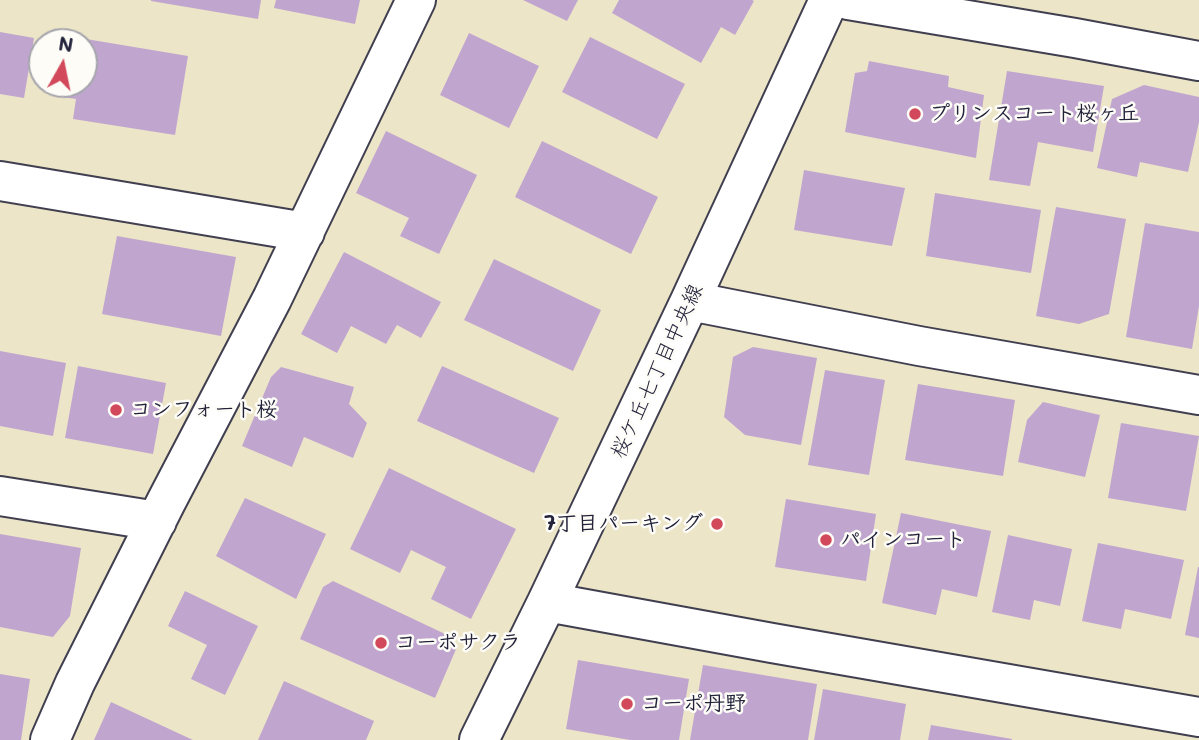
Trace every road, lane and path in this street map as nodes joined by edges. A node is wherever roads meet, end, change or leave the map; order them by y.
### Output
1 (416, 0) edge
2 (829, 0) edge
3 (848, 0) edge
4 (1199, 61) edge
5 (0, 181) edge
6 (305, 232) junction
7 (690, 301) junction
8 (1199, 395) edge
9 (0, 496) edge
10 (157, 521) junction
11 (547, 602) junction
12 (1199, 717) edge
13 (50, 740) edge
14 (479, 740) edge

1 - 6 street
2 - 7 street, 桜ケ丘七丁目中央線
3 - 4 street
5 - 6 street
6 - 10 street
7 - 8 street
7 - 11 street, 桜ケ丘七丁目中央線
9 - 10 street
10 - 13 street
11 - 12 street
11 - 14 street, 桜ケ丘七丁目中央線

